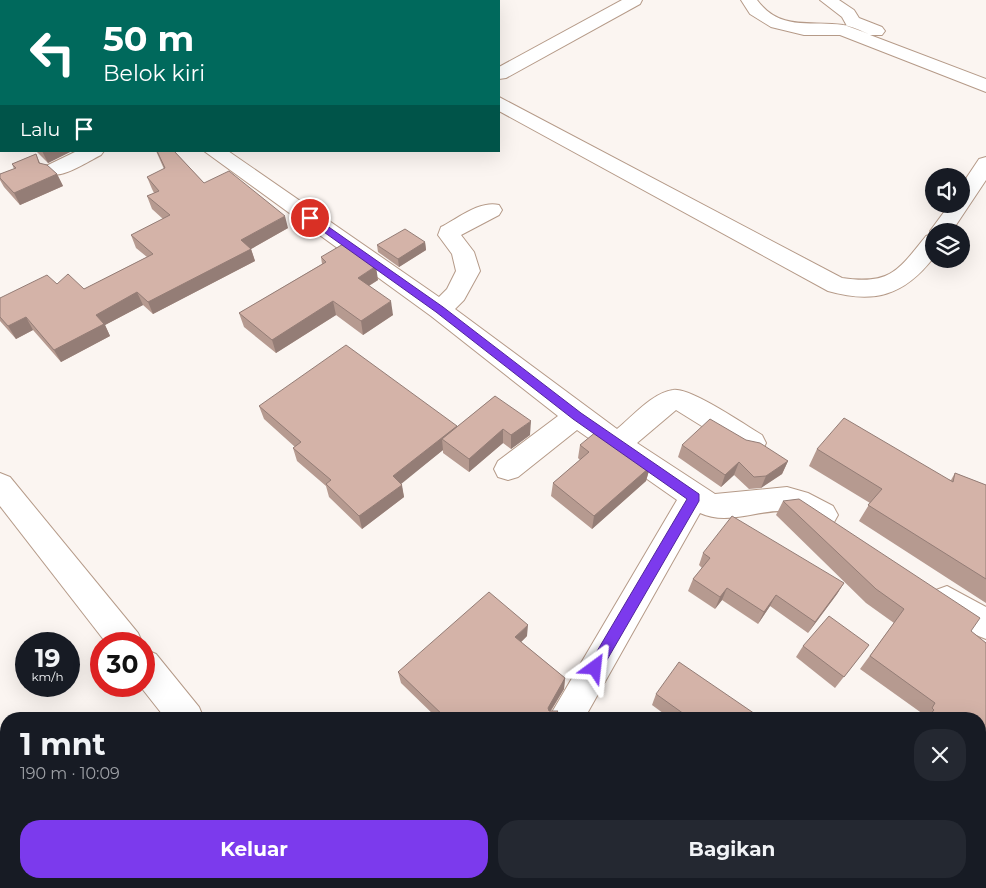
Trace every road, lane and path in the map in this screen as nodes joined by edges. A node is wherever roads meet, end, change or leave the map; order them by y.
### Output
1 (634, 0) edge
2 (749, 0) edge
3 (828, 0) edge
4 (847, 26) junction
5 (986, 72) edge
6 (500, 73) edge
7 (986, 86) edge
8 (500, 104) edge
9 (92, 152) edge
10 (215, 152) edge
11 (986, 163) edge
12 (53, 170) edge
13 (970, 189) edge
14 (491, 210) dead end
15 (925, 252) edge
16 (440, 310) junction
17 (577, 416) junction
18 (752, 443) edge
19 (618, 444) junction
20 (508, 469) dead end
21 (0, 485) edge
22 (694, 497) junction
23 (846, 531) edge
24 (923, 584) edge
25 (986, 624) edge
26 (117, 632) edge
27 (155, 679) edge
28 (181, 712) edge
29 (569, 712) edge

1 - 6 street
2 - 4 street
3 - 4 street
4 - 5 street
4 - 7 street
8 - 15 street
9 - 12 street
10 - 16 street
11 - 13 street
14 - 16 street
16 - 17 street
17 - 19 street
17 - 20 street
18 - 19 street
19 - 22 street
21 - 26 street
22 - 23 street
22 - 29 street
24 - 25 street
27 - 28 street

